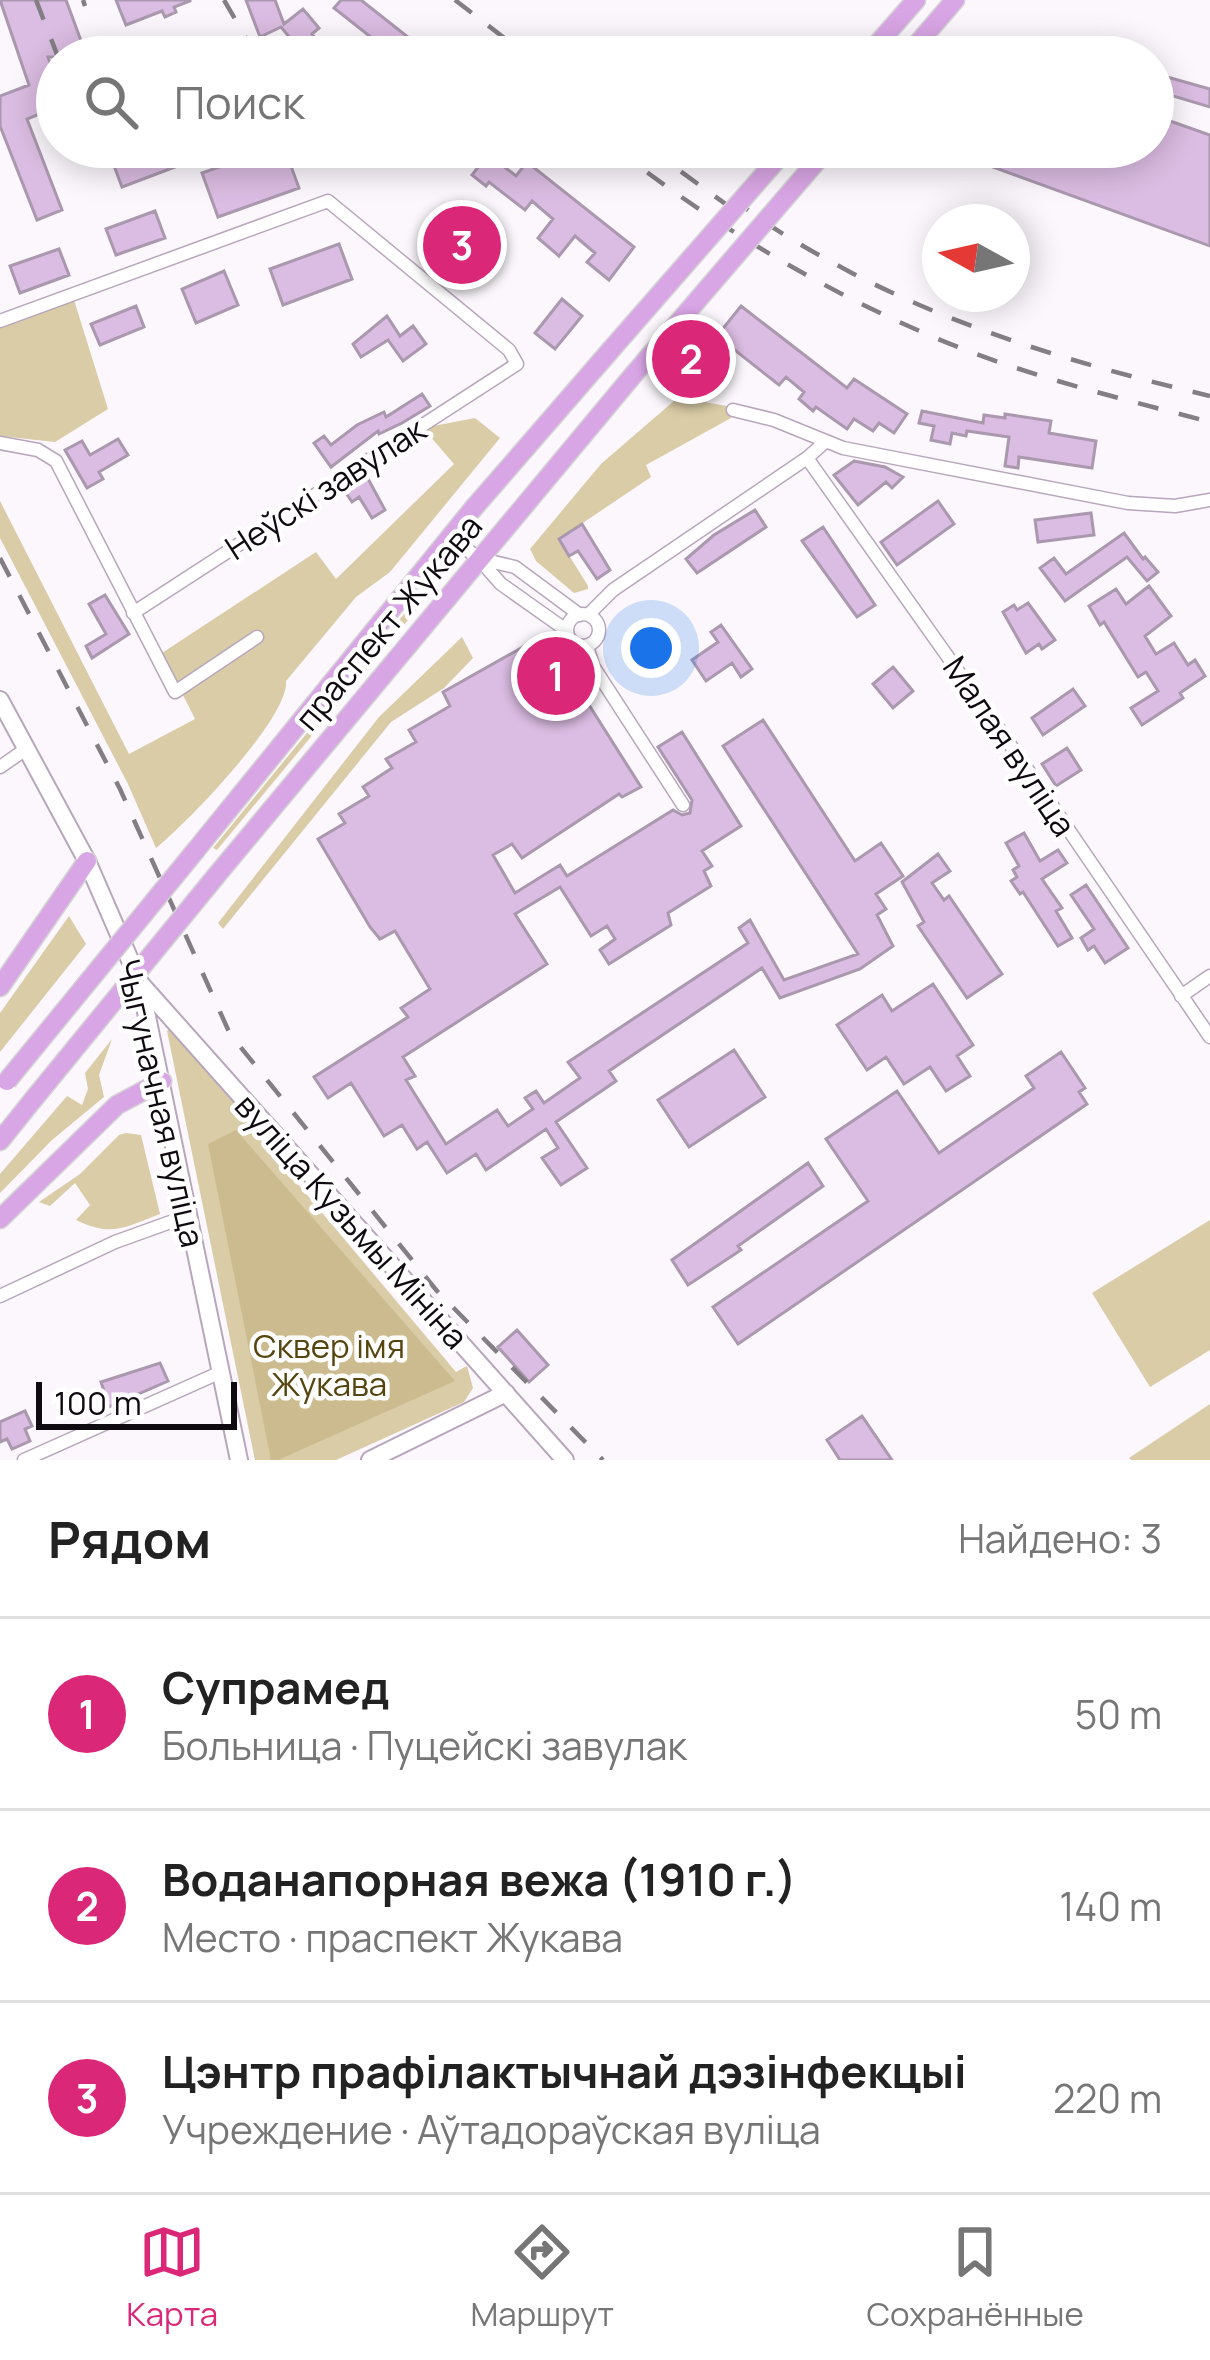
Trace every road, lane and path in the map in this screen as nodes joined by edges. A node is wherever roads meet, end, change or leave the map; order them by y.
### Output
1 (916, 0) edge
2 (955, 0) edge
3 (884, 36) edge
4 (924, 36) edge
5 (770, 168) edge
6 (811, 168) edge
7 (0, 321) edge
8 (733, 410) dead end
9 (824, 442) junction
10 (0, 443) edge
11 (807, 458) junction
12 (1210, 500) edge
13 (450, 536) junction
14 (479, 559) junction
15 (133, 613) junction
16 (584, 615) junction
17 (566, 630) junction
18 (257, 637) dead end
19 (587, 646) junction
20 (0, 700) edge
21 (26, 749) junction
22 (0, 766) edge
23 (683, 805) dead end
24 (87, 862) junction
25 (1210, 976) edge
26 (140, 982) junction
27 (0, 987) edge
28 (1181, 995) junction
29 (1210, 1037) edge
30 (162, 1082) junction
31 (3, 1085) edge
32 (0, 1141) edge
33 (190, 1215) junction
34 (0, 1219) edge
35 (0, 1296) edge
36 (221, 1372) junction
37 (506, 1393) junction
38 (24, 1460) edge
39 (239, 1460) edge
40 (370, 1460) edge
41 (565, 1460) edge

1 - 3 main road
2 - 4 main road
5 - 13 main road, праспект Жукава, bridge
6 - 14 main road, праспект Жукава, bridge
7 - 15 street, Неўскі завулак
8 - 9 street
9 - 11 street
9 - 12 street
10 - 15 street
11 - 16 street
11 - 28 street, Малая вуліца
13 - 14 street
13 - 31 main road, праспект Жукава, bridge
14 - 16 street
14 - 17 street
14 - 32 main road, праспект Жукава, bridge
15 - 18 street
16 - 17 street
16 - 19 street
17 - 19 street
19 - 23 street
20 - 21 main road, Чыгуначная вуліца
21 - 22 street
21 - 24 main road, Чыгуначная вуліца
24 - 26 main road, Чыгуначная вуліца
24 - 27 main road
25 - 28 street
26 - 30 main road, Чыгуначная вуліца
26 - 37 main road, вуліца Кузьмы Мініна
28 - 29 street, Малая вуліца
30 - 33 main road, Чыгуначная вуліца
30 - 34 main road
33 - 35 street
33 - 36 main road, Чыгуначная вуліца
36 - 38 street
36 - 39 main road, Чыгуначная вуліца
37 - 40 main road
37 - 41 main road, вуліца Кузьмы Мініна

